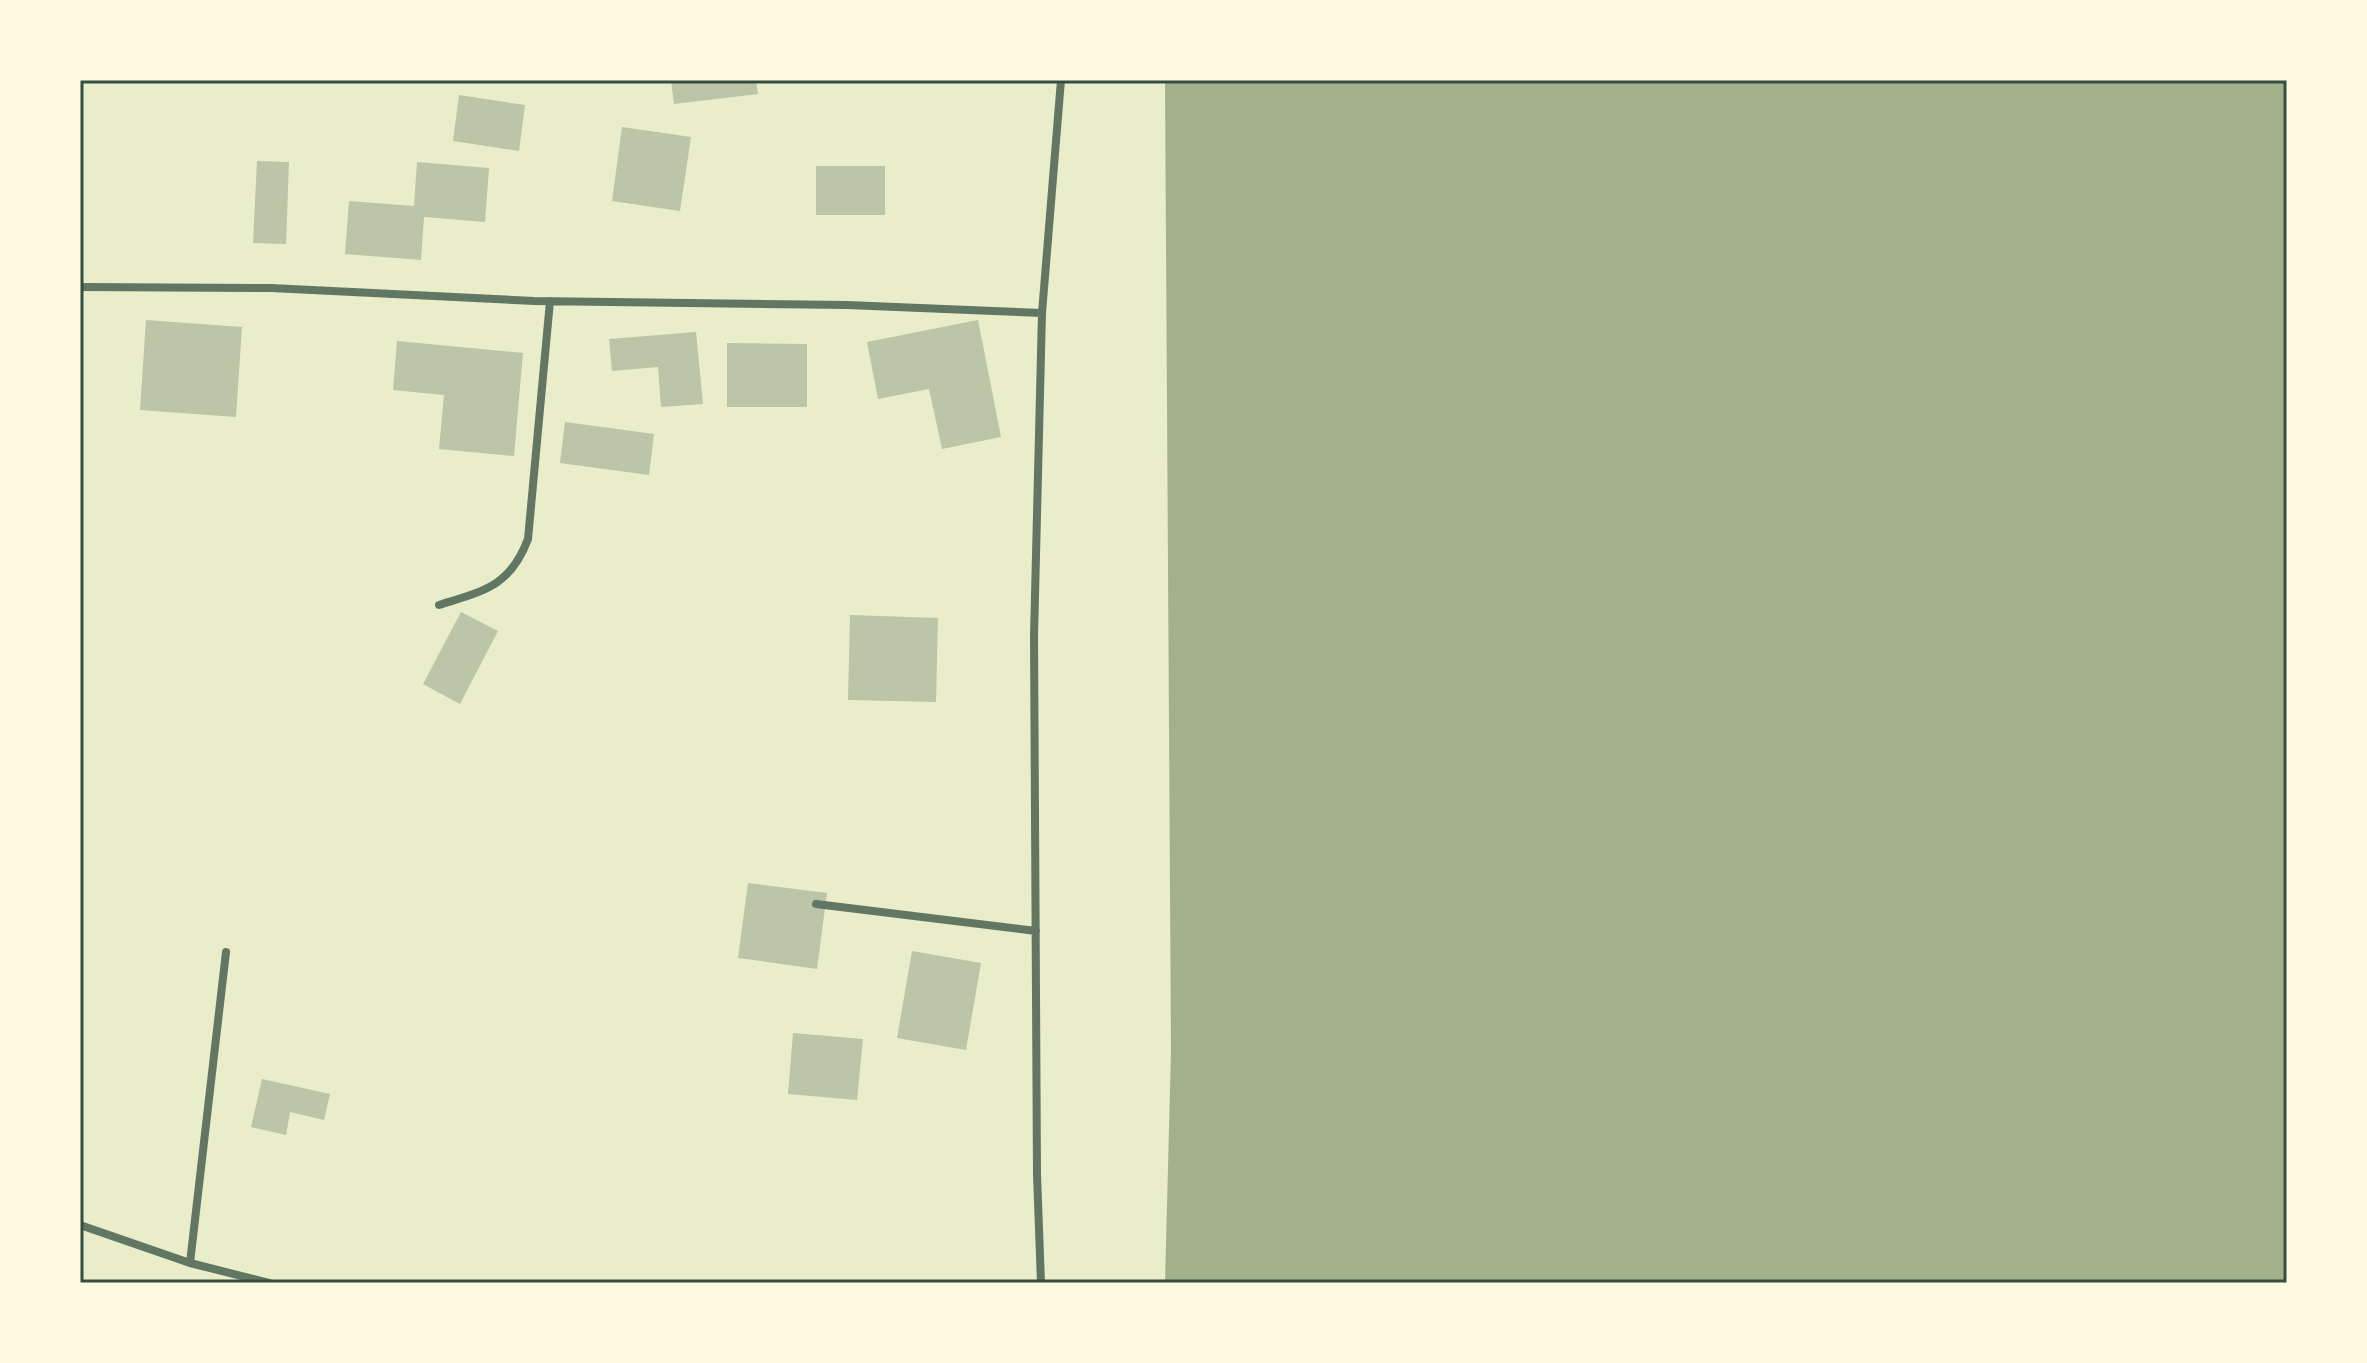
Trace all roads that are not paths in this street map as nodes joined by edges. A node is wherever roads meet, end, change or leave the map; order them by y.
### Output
1 (1061, 80) edge
2 (80, 287) edge
3 (550, 301) junction
4 (1042, 313) junction
5 (439, 605) dead end
6 (816, 904) dead end
7 (1036, 931) junction
8 (226, 952) dead end
9 (80, 1225) edge
10 (190, 1263) junction
11 (269, 1283) edge
12 (1041, 1283) edge

1 - 4 street
2 - 3 street
3 - 4 street
3 - 5 street
4 - 7 street
6 - 7 street
7 - 12 street
8 - 10 street
9 - 10 street
10 - 11 street

